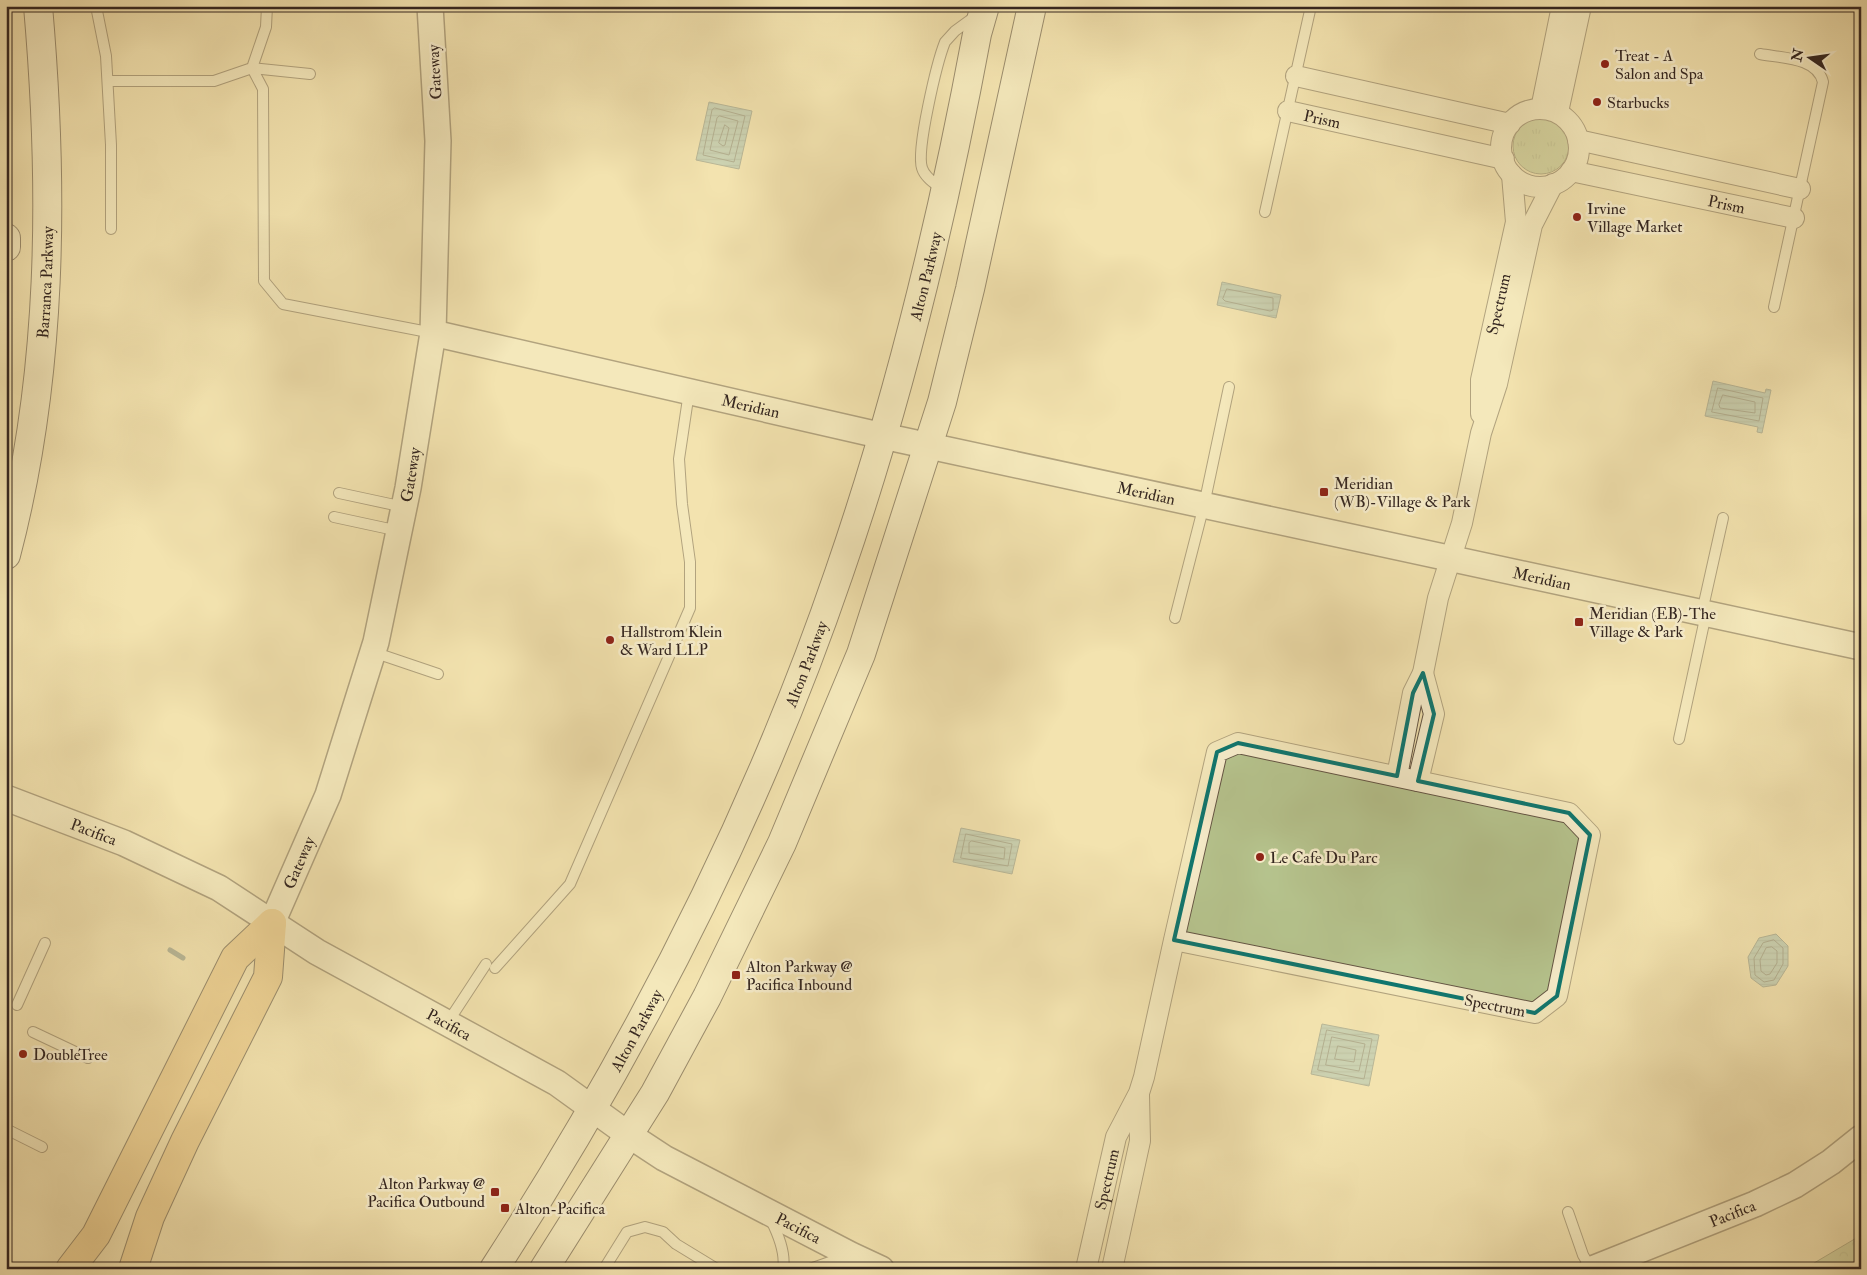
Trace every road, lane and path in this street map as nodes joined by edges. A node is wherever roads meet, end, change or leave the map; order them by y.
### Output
1 (38, 6) edge
2 (96, 6) edge
3 (268, 6) edge
4 (430, 6) edge
5 (1032, 6) edge
6 (1311, 6) edge
7 (1562, 6) edge
8 (1580, 6) edge
9 (985, 8) edge
10 (1760, 54) dead end
11 (252, 68) junction
12 (310, 74) dead end
13 (1296, 76) junction
14 (108, 81) junction
15 (1288, 111) junction
16 (1549, 111) junction
17 (1510, 124) junction
18 (1578, 140) junction
19 (1508, 167) junction
20 (1571, 171) junction
21 (1553, 184) junction
22 (1800, 189) junction
23 (1265, 212) dead end
24 (1794, 218) junction
25 (111, 228) dead end
26 (6, 238) edge
27 (6, 247) edge
28 (1774, 307) dead end
29 (433, 333) junction
30 (1229, 387) dead end
31 (689, 392) junction
32 (1481, 433) junction
33 (883, 436) junction
34 (929, 445) junction
35 (339, 493) dead end
36 (1204, 506) junction
37 (405, 507) junction
38 (334, 516) dead end
39 (1723, 518) dead end
40 (399, 532) junction
41 (6, 556) edge
42 (1451, 559) junction
43 (1704, 614) junction
44 (1175, 618) dead end
45 (1861, 647) edge
46 (372, 652) junction
47 (1423, 673) junction
48 (438, 674) dead end
49 (1679, 739) dead end
50 (1397, 776) junction
51 (1418, 781) junction
52 (6, 798) edge
53 (272, 923) junction
54 (1174, 940) junction
55 (45, 943) dead end
56 (18, 1005) dead end
57 (448, 1022) junction
58 (33, 1032) dead end
59 (88, 1058) dead end
60 (1139, 1093) junction
61 (592, 1108) junction
62 (6, 1129) edge
63 (629, 1135) junction
64 (1861, 1138) edge
65 (42, 1147) dead end
66 (767, 1212) junction
67 (1568, 1212) dead end
68 (851, 1255) junction
69 (70, 1269) edge
70 (133, 1269) edge
71 (494, 1269) edge
72 (544, 1269) edge
73 (604, 1269) edge
74 (717, 1269) edge
75 (783, 1269) edge
76 (810, 1269) edge
77 (881, 1269) edge
78 (1086, 1269) edge
79 (1112, 1269) edge
80 (1592, 1269) edge

1 - 41 main road, Barranca Parkway
2 - 14 lane
3 - 11 lane
4 - 29 street, Gateway
5 - 34 main road
6 - 13 lane
7 - 16 street
8 - 16 street
9 - 33 main road, Alton Parkway
10 - 22 lane
11 - 12 lane
11 - 14 lane
11 - 29 lane
13 - 15 lane
13 - 17 street
14 - 25 lane
15 - 19 street, Prism
15 - 23 lane
16 - 17 street
16 - 18 street
17 - 19 street
18 - 20 street
18 - 22 street, Prism
19 - 21 street
19 - 32 street, Spectrum
20 - 21 street
20 - 24 street, Prism
21 - 32 street, Spectrum
22 - 24 lane
24 - 28 lane
26 - 27 main road
29 - 31 street, Meridian
29 - 37 street, Gateway
30 - 36 lane
31 - 33 street, Meridian
31 - 57 lane
32 - 42 street, Spectrum
33 - 34 street, Meridian
33 - 61 main road, Alton Parkway
34 - 36 street, Meridian
34 - 63 main road
35 - 37 lane
36 - 42 street, Meridian
36 - 44 lane
37 - 40 street, Gateway
38 - 40 lane
39 - 43 lane
40 - 46 street, Gateway
42 - 43 street, Meridian
42 - 47 street, Spectrum
43 - 45 street, Meridian
43 - 49 lane
46 - 48 lane
46 - 53 street, Gateway
47 - 50 street, Spectrum
47 - 51 street, Spectrum
50 - 51 street, Spectrum
50 - 54 street, Spectrum
51 - 54 street, Spectrum
52 - 53 street, Pacifica
53 - 57 street, Pacifica
53 - 69 highway
53 - 70 highway
54 - 60 street, Spectrum
55 - 56 lane
57 - 61 street, Pacifica
58 - 59 lane
60 - 78 street, Spectrum
60 - 79 street, Spectrum
61 - 63 street, Pacifica
61 - 71 main road, Alton Parkway
62 - 65 lane
63 - 66 street, Pacifica
63 - 72 main road
64 - 80 street, Pacifica
66 - 68 street, Pacifica
66 - 75 lane
67 - 80 lane
68 - 76 lane
68 - 77 street, Pacifica
73 - 74 lane

